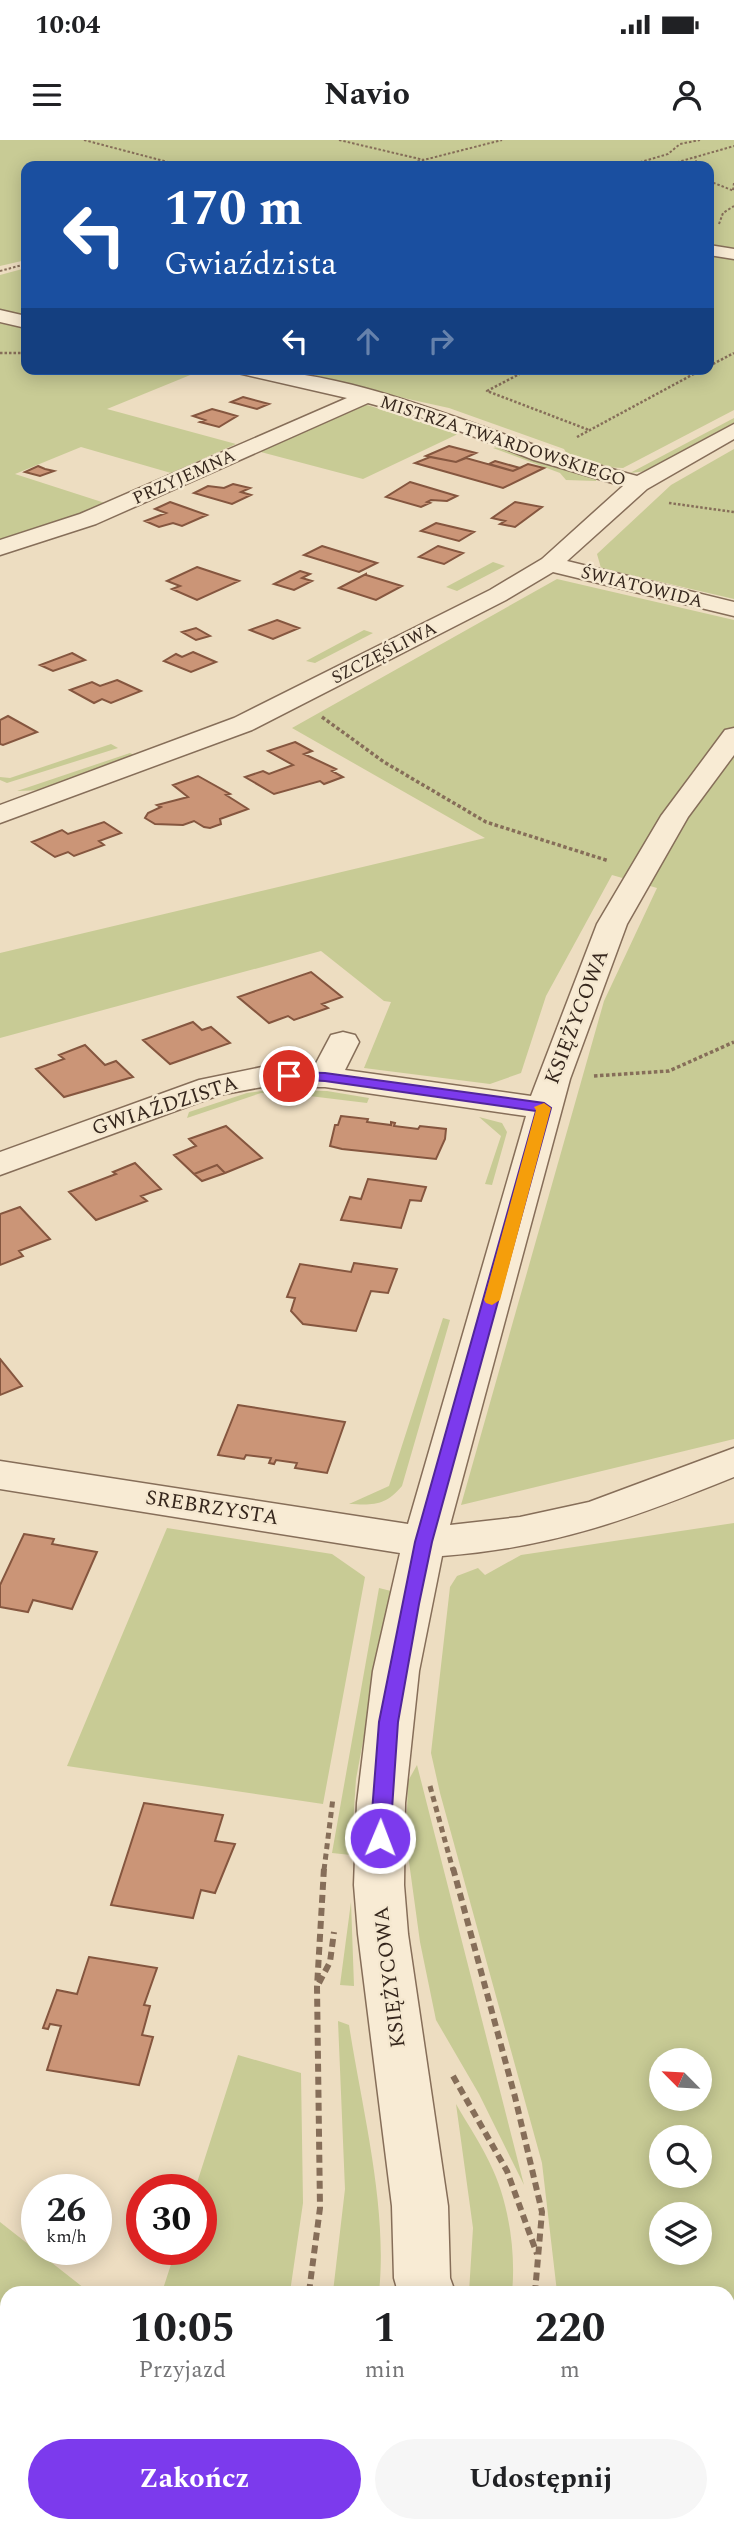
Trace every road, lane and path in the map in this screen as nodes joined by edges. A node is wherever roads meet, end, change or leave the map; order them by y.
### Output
1 (84, 140) edge
2 (339, 140) edge
3 (502, 140) edge
4 (700, 140) edge
5 (734, 145) edge
6 (695, 156) junction
7 (424, 160) junction
8 (164, 161) edge
9 (420, 161) edge
10 (644, 161) edge
11 (680, 161) edge
12 (696, 161) edge
13 (714, 183) edge
14 (734, 183) edge
15 (733, 190) edge
16 (714, 251) edge
17 (734, 254) edge
18 (21, 265) edge
19 (11, 268) junction
20 (0, 269) edge
21 (21, 269) edge
22 (0, 316) edge
23 (21, 321) edge
24 (0, 353) edge
25 (21, 353) edge
26 (734, 353) edge
27 (714, 363) edge
28 (276, 375) edge
29 (517, 375) edge
30 (693, 375) edge
31 (365, 397) junction
32 (590, 430) junction
33 (734, 430) edge
34 (542, 455) junction
35 (632, 490) junction
36 (734, 512) edge
37 (0, 548) edge
38 (550, 564) junction
39 (734, 609) edge
40 (320, 716) dead end
41 (734, 736) edge
42 (0, 792) edge
43 (12, 811) edge
44 (618, 864) dead end
45 (343, 1042) dead end
46 (734, 1042) edge
47 (325, 1077) junction
48 (548, 1093) junction
49 (0, 1164) edge
50 (734, 1462) edge
51 (0, 1475) edge
52 (424, 1542) junction
53 (427, 1774) dead end
54 (317, 1987) dead end
55 (450, 2072) dead end
56 (538, 2255) junction
57 (310, 2286) edge
58 (422, 2286) edge
59 (535, 2286) edge

1 - 8 path
2 - 7 path
3 - 7 path
4 - 10 path
5 - 6 path
6 - 11 path
6 - 12 path
7 - 9 path
13 - 15 path
14 - 15 path
16 - 17 street
18 - 19 path
19 - 20 path
19 - 21 path
22 - 23 street
24 - 25 path
26 - 27 path
28 - 31 street, MISTRZA TWARDOWSKIEGO
29 - 32 path
30 - 32 path
31 - 34 street, MISTRZA TWARDOWSKIEGO
31 - 37 street, PRZYJEMNA
32 - 34 path
33 - 35 street, SZCZĘŚLIWA
34 - 35 street, MISTRZA TWARDOWSKIEGO
35 - 36 path
35 - 38 street, SZCZĘŚLIWA
38 - 39 street, ŚWIATOWIDA
38 - 43 street, SZCZĘŚLIWA
40 - 44 path
41 - 48 street, KSIĘŻYCOWA
42 - 43 street
45 - 47 street
46 - 48 path
47 - 48 street, GWIAŹDZISTA
47 - 49 street, GWIAŹDZISTA
48 - 52 street, KSIĘŻYCOWA
50 - 52 street, SREBRZYSTA
51 - 52 street, SREBRZYSTA
52 - 58 street, KSIĘŻYCOWA
53 - 56 path
54 - 57 path
55 - 56 path
56 - 59 path

